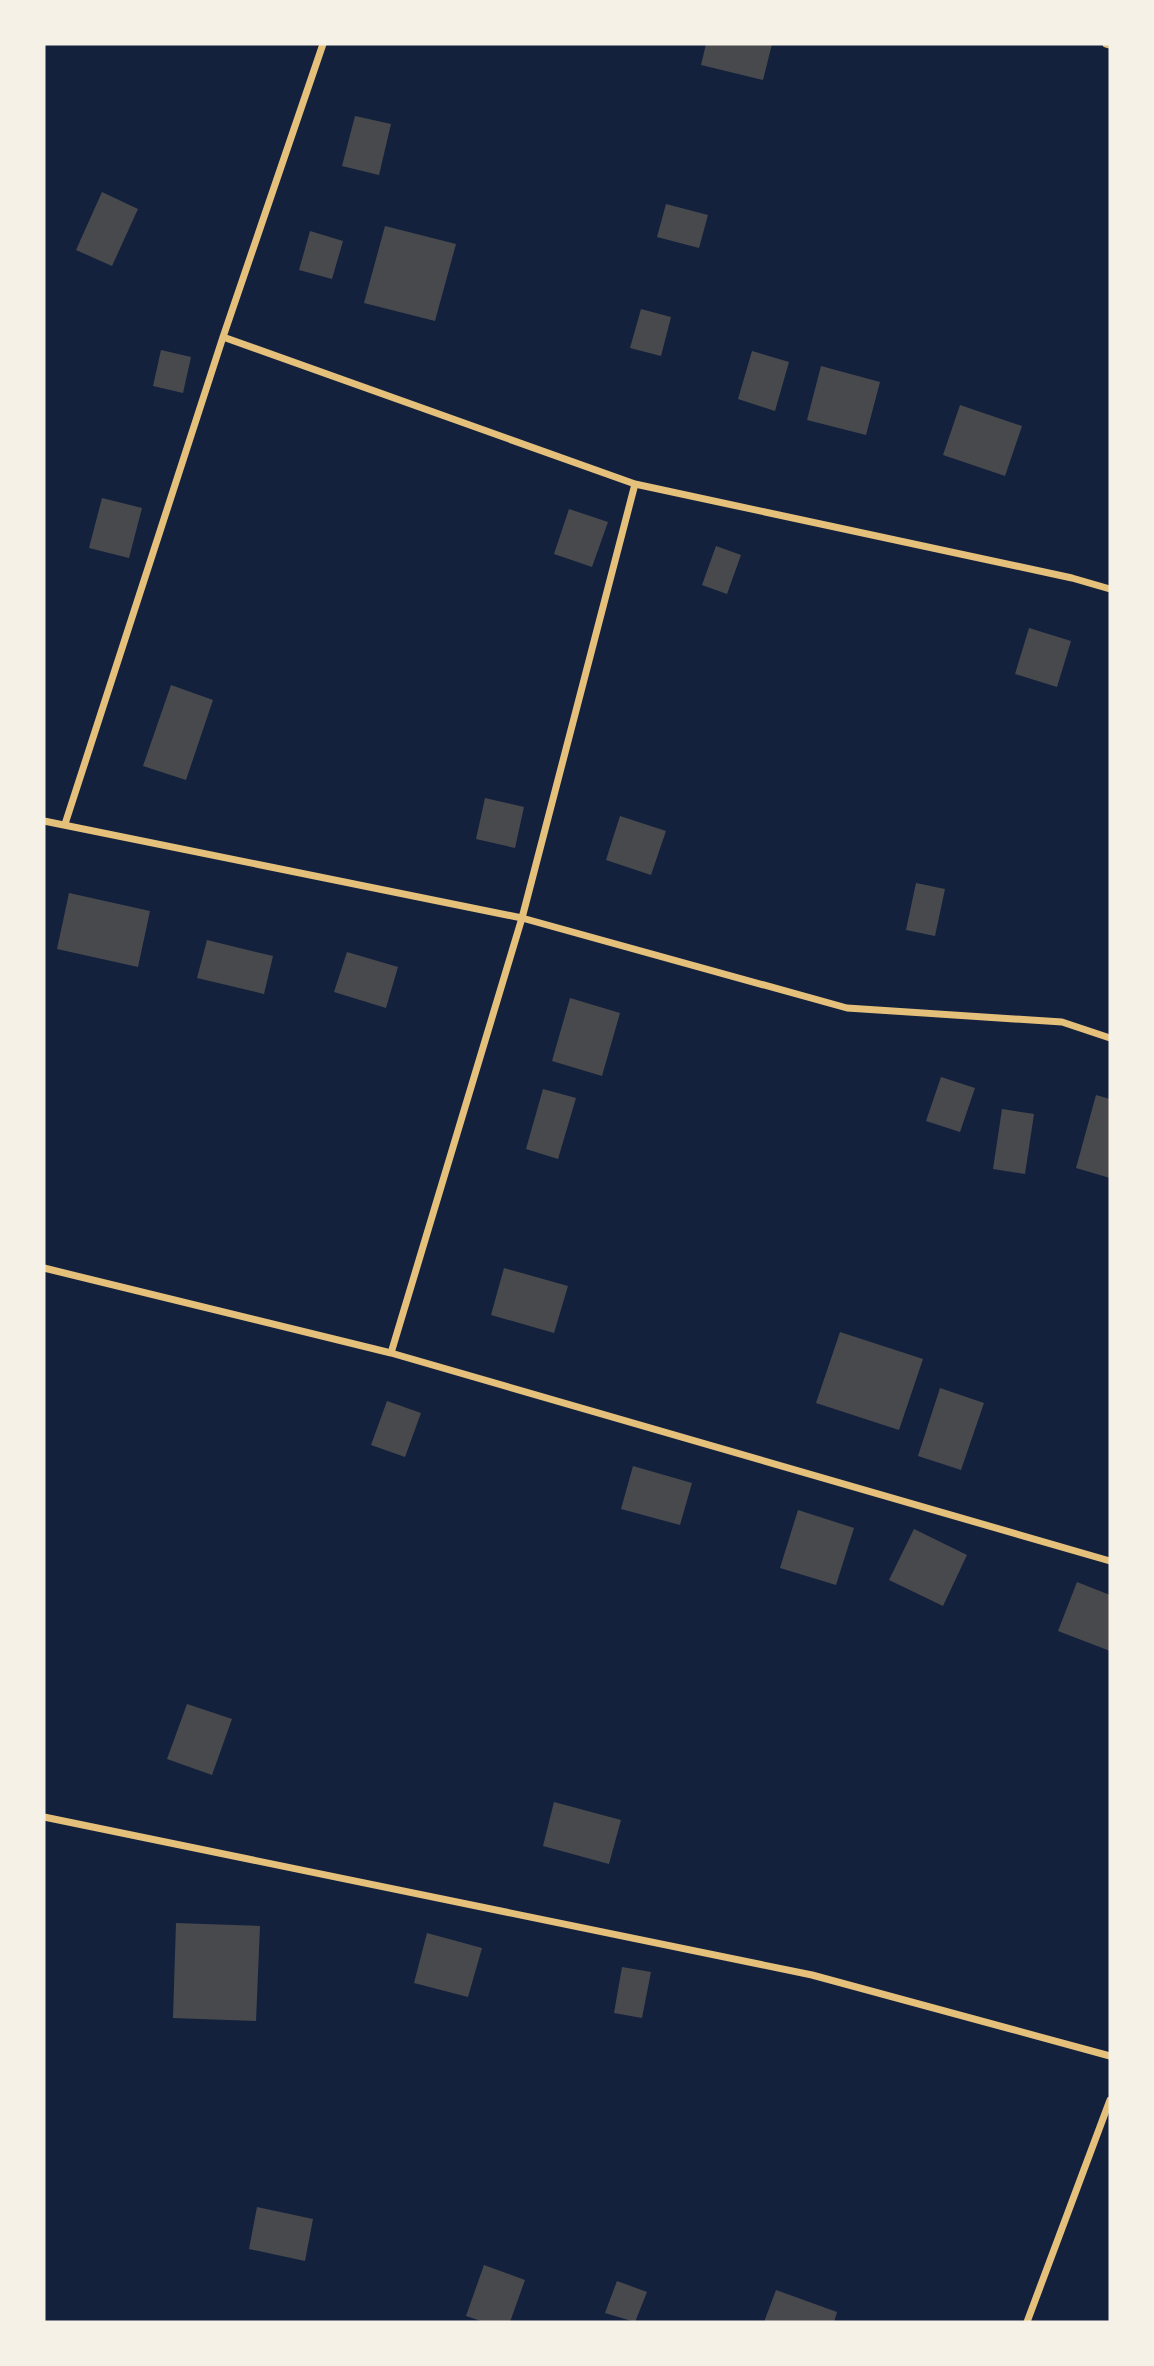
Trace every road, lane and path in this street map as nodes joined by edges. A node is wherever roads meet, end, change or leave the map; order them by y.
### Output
1 (323, 44) edge
2 (223, 337) junction
3 (635, 484) junction
4 (1110, 589) edge
5 (44, 821) edge
6 (65, 824) junction
7 (522, 918) junction
8 (1110, 1038) edge
9 (44, 1268) edge
10 (391, 1353) junction
11 (1110, 1561) edge
12 (44, 1817) edge
13 (1110, 2056) edge
14 (1110, 2100) edge
15 (1027, 2322) edge

1 - 2 street
2 - 3 street
2 - 6 street
3 - 4 street
3 - 7 street
5 - 6 street
6 - 7 street
7 - 8 street
7 - 10 street
9 - 10 street
10 - 11 street
12 - 13 street
14 - 15 street

